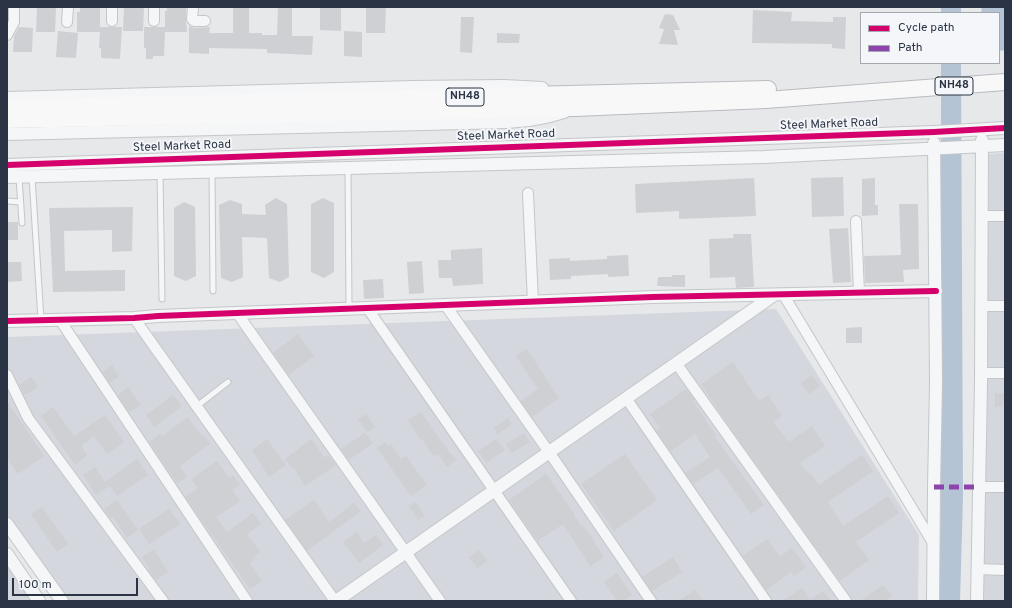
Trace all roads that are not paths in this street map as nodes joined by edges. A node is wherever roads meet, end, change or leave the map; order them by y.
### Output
1 (14, 7) edge
2 (68, 7) edge
3 (112, 7) edge
4 (154, 7) edge
5 (193, 7) edge
6 (112, 21) dead end
7 (154, 21) dead end
8 (205, 21) dead end
9 (68, 22) dead end
10 (7, 35) edge
11 (1005, 72) edge
12 (986, 78) junction
13 (1005, 82) edge
14 (7, 98) edge
15 (576, 101) junction
16 (7, 108) edge
17 (7, 120) edge
18 (1005, 128) edge
19 (982, 129) junction
20 (934, 132) junction
21 (7, 134) edge
22 (1005, 145) edge
23 (524, 146) junction
24 (982, 147) junction
25 (934, 150) junction
26 (211, 157) junction
27 (160, 159) junction
28 (524, 162) junction
29 (31, 164) junction
30 (7, 165) edge
31 (348, 167) junction
32 (212, 171) junction
33 (160, 173) junction
34 (13, 177) edge
35 (32, 177) junction
36 (528, 193) dead end
37 (7, 201) edge
38 (20, 202) junction
39 (981, 216) junction
40 (1005, 216) edge
41 (856, 221) dead end
42 (22, 223) dead end
43 (213, 291) dead end
44 (936, 291) junction
45 (859, 293) junction
46 (779, 295) junction
47 (162, 299) dead end
48 (533, 302) junction
49 (446, 306) junction
50 (981, 306) junction
51 (1005, 306) edge
52 (368, 309) junction
53 (349, 310) junction
54 (237, 313) junction
55 (134, 318) junction
56 (40, 320) junction
57 (60, 320) junction
58 (7, 321) edge
59 (676, 363) junction
60 (981, 373) junction
61 (1005, 373) edge
62 (7, 375) edge
63 (228, 382) dead end
64 (626, 398) junction
65 (197, 406) junction
66 (549, 452) junction
67 (979, 487) junction
68 (1005, 487) edge
69 (494, 490) junction
70 (7, 524) edge
71 (933, 543) junction
72 (406, 552) junction
73 (7, 554) edge
74 (977, 569) junction
75 (1005, 570) edge
76 (39, 601) edge
77 (62, 601) edge
78 (163, 601) edge
79 (247, 601) edge
80 (336, 601) edge
81 (440, 601) edge
82 (571, 601) edge
83 (651, 601) edge
84 (766, 601) edge
85 (846, 601) edge
86 (933, 601) edge
87 (977, 601) edge

1 - 10 street
2 - 9 street
3 - 6 street
4 - 7 street
5 - 8 street
11 - 12 highway, NH48
12 - 13 highway, NH48
12 - 15 highway, NH48
14 - 15 street
15 - 16 highway, NH48
15 - 17 highway, NH48
15 - 21 street
18 - 19 street, Steel Market Road
19 - 20 street, Steel Market Road
19 - 24 street
20 - 23 street, Steel Market Road
20 - 25 street
22 - 24 street, Steel Market Road
23 - 26 street, Steel Market Road
23 - 28 street
24 - 25 street, Steel Market Road
24 - 39 street
25 - 28 street, Steel Market Road
25 - 44 street
26 - 27 street, Steel Market Road
26 - 32 street
27 - 29 street, Steel Market Road
27 - 33 street
28 - 31 street, Steel Market Road
29 - 30 street, Steel Market Road
29 - 35 street
31 - 32 street, Steel Market Road
31 - 53 lane
32 - 33 street, Steel Market Road
32 - 43 lane
33 - 35 street, Steel Market Road
33 - 47 lane
34 - 35 street, Steel Market Road
34 - 38 lane
35 - 56 lane
36 - 48 street
37 - 38 lane
38 - 42 lane
39 - 40 street
39 - 50 street
41 - 45 street
44 - 45 street
44 - 71 street
45 - 46 street
46 - 48 street
46 - 59 street
46 - 71 street
48 - 49 street
49 - 52 street
49 - 66 street
50 - 51 street
50 - 60 street
52 - 53 street
52 - 69 street
53 - 54 street
54 - 55 street
54 - 72 street
55 - 57 street
55 - 65 street
56 - 57 street
56 - 58 street
57 - 79 street
59 - 64 street
59 - 85 street
60 - 61 street
60 - 67 street
62 - 78 street
63 - 65 lane
64 - 66 street
64 - 84 street
65 - 80 street
66 - 69 street
66 - 83 street
67 - 68 street
67 - 74 street
69 - 72 street
69 - 82 street
70 - 77 street
71 - 86 street
72 - 80 street
72 - 81 street
73 - 76 street
74 - 75 street
74 - 87 street

